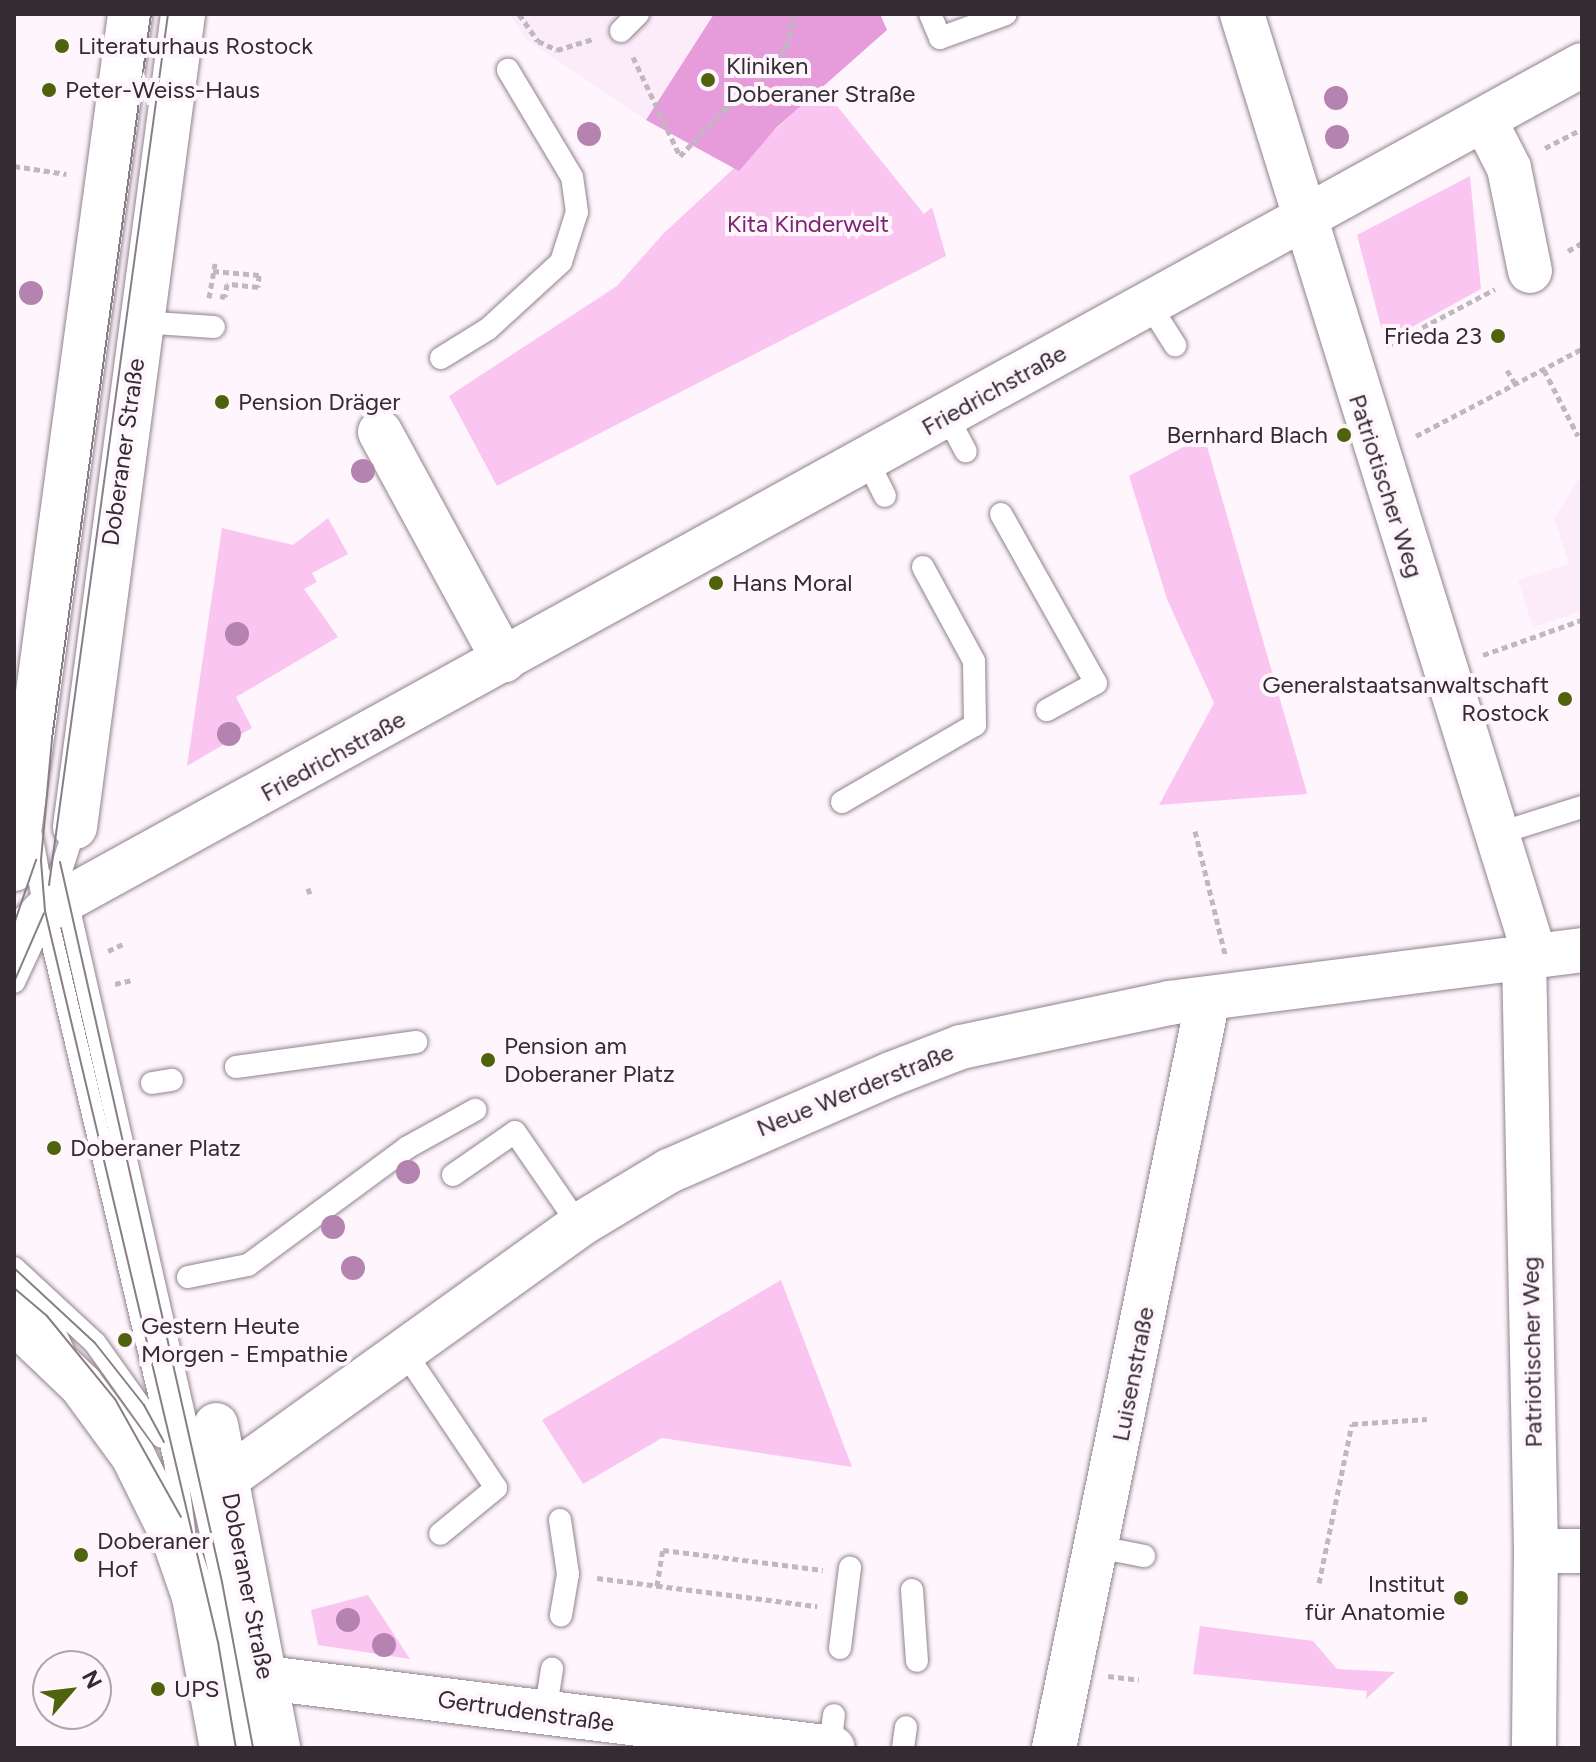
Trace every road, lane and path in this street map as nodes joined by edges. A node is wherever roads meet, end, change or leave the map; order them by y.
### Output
1 (130, 14) edge
2 (183, 14) edge
3 (519, 14) edge
4 (638, 14) edge
5 (795, 14) edge
6 (930, 14) edge
7 (1006, 14) edge
8 (1242, 14) edge
9 (621, 31) junction
10 (1582, 65) edge
11 (508, 70) dead end
12 (1484, 119) junction
13 (14, 166) edge
14 (65, 174) dead end
15 (1302, 218) junction
16 (214, 267) joint
17 (1530, 271) joint
18 (1149, 304) junction
19 (140, 322) junction
20 (214, 327) dead end
21 (1175, 345) dead end
22 (1582, 349) edge
23 (1376, 351) dead end
24 (441, 358) dead end
25 (1507, 370) dead end
26 (1544, 370) junction
27 (1516, 385) junction
28 (1427, 430) dead end
29 (380, 432) dead end
30 (1578, 436) dead end
31 (1001, 514) dead end
32 (923, 567) dead end
33 (1582, 620) edge
34 (504, 660) junction
35 (1444, 668) junction
36 (1047, 710) dead end
37 (24, 789) junction
38 (842, 802) dead end
39 (1582, 807) edge
40 (75, 827) junction
41 (1195, 831) dead end
42 (1497, 834) junction
43 (14, 869) edge
44 (112, 876) junction
45 (308, 888) dead end
46 (57, 895) junction
47 (311, 898) dead end
48 (14, 943) edge
49 (1582, 950) edge
50 (1529, 956) junction
51 (132, 980) dead end
52 (14, 982) edge
53 (115, 984) dead end
54 (1222, 997) junction
55 (416, 1042) dead end
56 (236, 1067) dead end
57 (475, 1110) dead end
58 (453, 1175) dead end
59 (579, 1225) junction
60 (14, 1268) edge
61 (188, 1277) dead end
62 (14, 1288) edge
63 (14, 1321) edge
64 (404, 1351) junction
65 (81, 1385) junction
66 (1427, 1419) dead end
67 (216, 1425) dead end
68 (175, 1461) junction
69 (226, 1479) junction
70 (560, 1520) dead end
71 (440, 1534) dead end
72 (1098, 1547) junction
73 (1536, 1551) junction
74 (1582, 1551) edge
75 (1144, 1556) dead end
76 (842, 1570) joint
77 (568, 1574) junction
78 (1319, 1583) dead end
79 (657, 1586) junction
80 (208, 1590) junction
81 (912, 1590) dead end
82 (830, 1608) dead end
83 (561, 1615) dead end
84 (840, 1648) dead end
85 (917, 1661) dead end
86 (552, 1669) dead end
87 (266, 1678) junction
88 (545, 1714) junction
89 (641, 1737) edge
90 (832, 1737) edge
91 (222, 1748) edge
92 (253, 1748) edge
93 (278, 1748) edge
94 (1054, 1748) edge
95 (1534, 1748) edge

1 - 37 street
2 - 19 street, Doberaner Straße
3 - 9 path
4 - 9 lane
5 - 9 path
6 - 7 lane
8 - 15 street, Patriotischer Weg
10 - 12 street, Friedrichstraße
11 - 24 lane
12 - 15 street, Friedrichstraße
12 - 17 street
13 - 14 path
15 - 18 street, Friedrichstraße
15 - 35 street, Patriotischer Weg
16 - 16 path
17 - 23 path
18 - 21 lane
18 - 34 street, Friedrichstraße
19 - 20 lane
19 - 40 street, Doberaner Straße
22 - 26 path
25 - 27 path
26 - 27 path
26 - 30 path
27 - 28 path
29 - 34 street
31 - 36 lane
32 - 38 lane
33 - 35 path
34 - 44 street, Friedrichstraße
35 - 42 street, Patriotischer Weg
37 - 43 street
37 - 46 lane
39 - 42 lane
40 - 44 street
40 - 46 lane
41 - 54 path
42 - 50 street, Patriotischer Weg
44 - 46 street, Friedrichstraße
45 - 47 path
46 - 48 street, Friedrichstraße
46 - 52 lane
46 - 68 lane
46 - 80 lane
49 - 50 street, Neue Werderstraße
50 - 54 street, Neue Werderstraße
50 - 73 street, Patriotischer Weg
51 - 53 path
54 - 59 street, Neue Werderstraße
54 - 72 street, Luisenstraße
55 - 56 lane
57 - 61 lane
58 - 59 lane
59 - 64 street, Neue Werderstraße
60 - 68 lane
62 - 65 lane
63 - 65 street
64 - 69 street, Neue Werderstraße
64 - 71 lane
65 - 80 street
66 - 78 path
67 - 69 street, Doberaner Straße
68 - 80 lane
68 - 80 lane
69 - 87 street, Doberaner Straße
70 - 77 lane
72 - 75 lane
72 - 94 street, Luisenstraße
73 - 74 street
73 - 95 street, Patriotischer Weg
76 - 79 path
76 - 84 lane
77 - 79 path
77 - 83 lane
79 - 82 path
80 - 91 street
80 - 92 lane
81 - 85 lane
86 - 88 lane
87 - 88 street, Gertrudenstraße
87 - 93 street, Doberaner Straße
88 - 89 street, Gertrudenstraße
89 - 90 street, Gertrudenstraße

